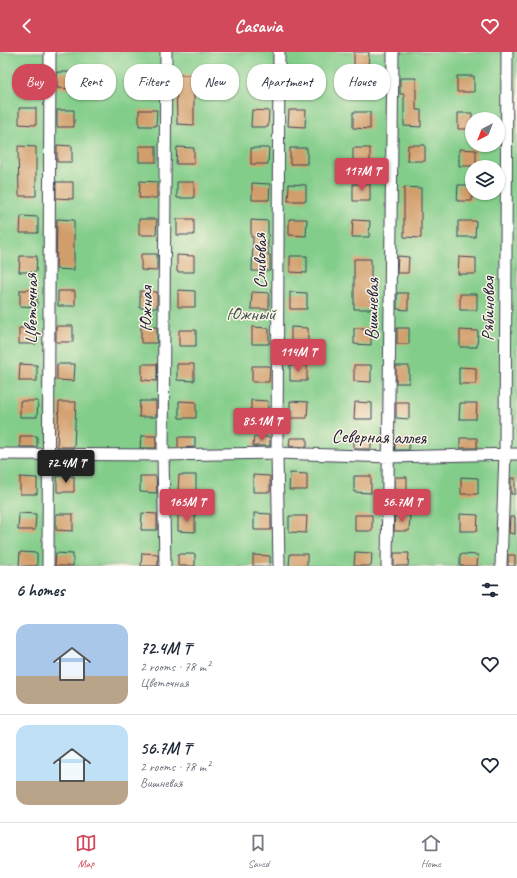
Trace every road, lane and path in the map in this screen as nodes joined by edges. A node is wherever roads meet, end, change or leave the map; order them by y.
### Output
1 (50, 52) edge
2 (166, 52) edge
3 (280, 52) edge
4 (393, 52) edge
5 (507, 52) edge
6 (277, 452) junction
7 (505, 453) junction
8 (0, 454) edge
9 (48, 454) junction
10 (517, 454) edge
11 (163, 455) junction
12 (389, 457) junction
13 (48, 566) edge
14 (165, 566) edge
15 (279, 566) edge
16 (387, 566) edge
17 (501, 566) edge

1 - 9 street, Цветочная
2 - 11 street, Южная
3 - 6 street, Сливовая
4 - 12 street, Вишневая
5 - 7 street, Рябиновая
6 - 11 street, Северная аллея
6 - 12 street, Северная аллея
6 - 15 street, Сливовая
7 - 10 street, Северная аллея
7 - 12 street, Северная аллея
7 - 17 street, Рябиновая
8 - 9 street, Северная аллея
9 - 11 street, Северная аллея
9 - 13 street, Цветочная
11 - 14 street, Южная
12 - 16 street, Вишневая

